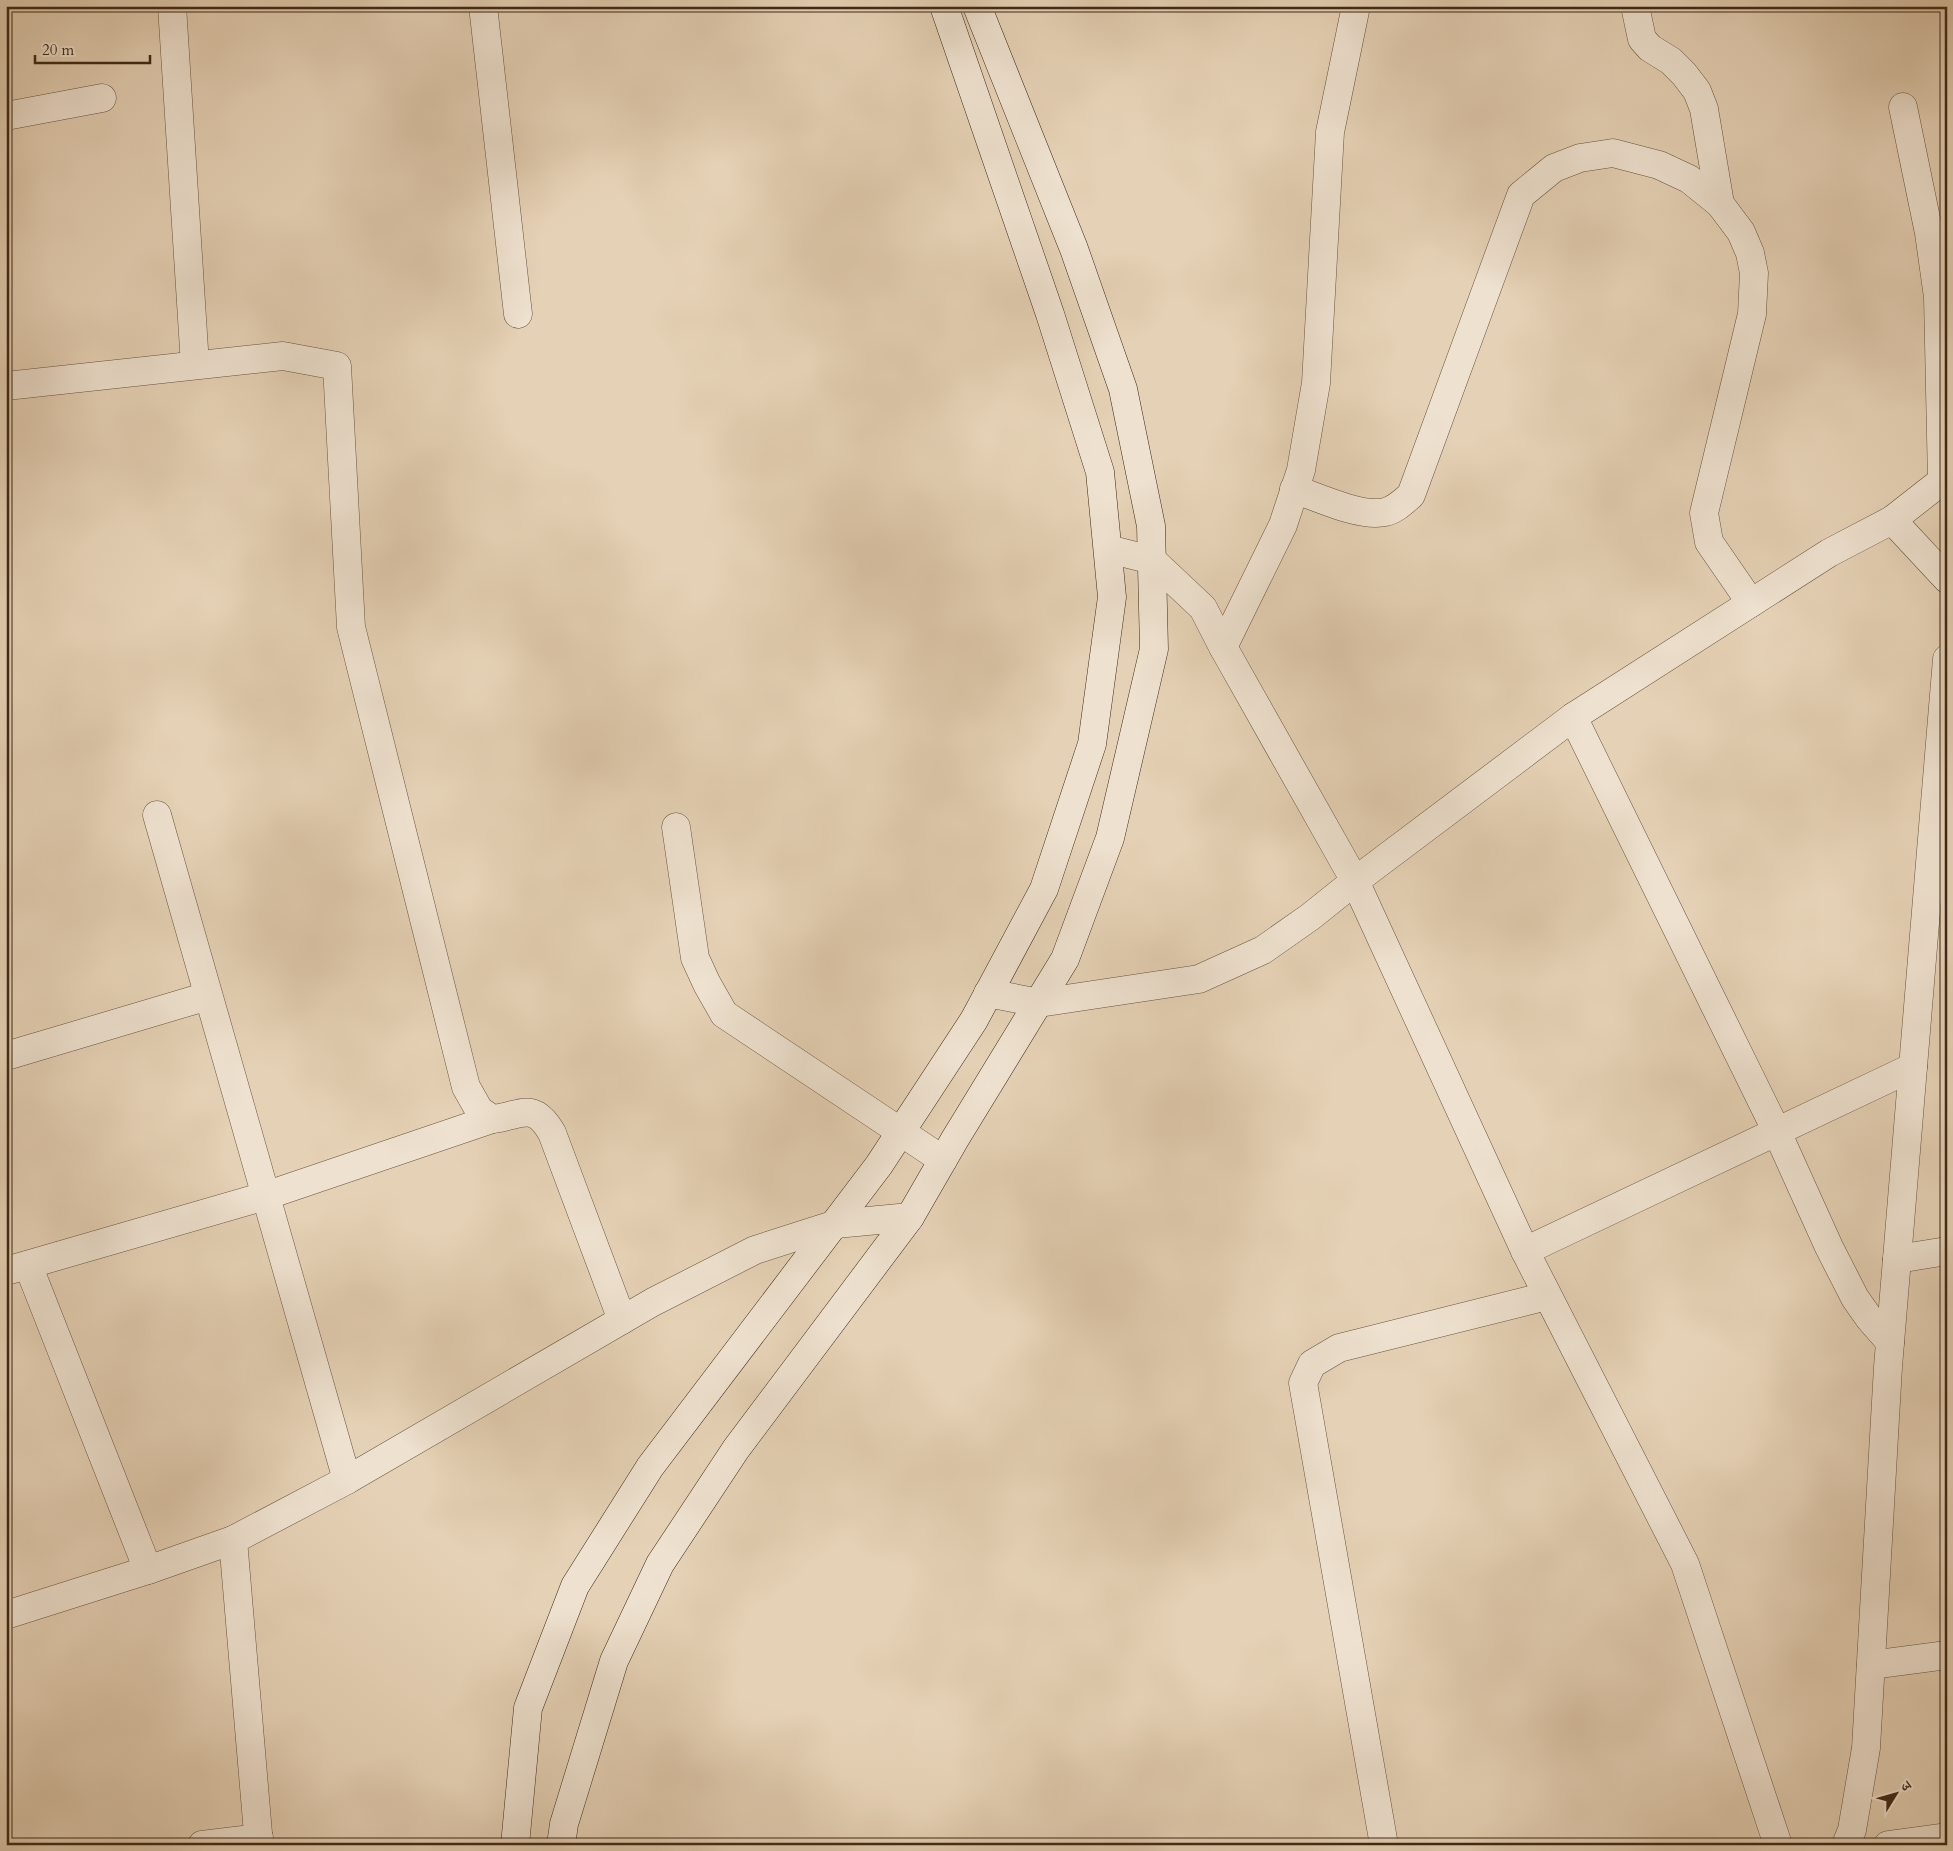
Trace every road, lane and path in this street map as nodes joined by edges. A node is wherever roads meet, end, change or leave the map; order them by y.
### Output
1 (172, 6) edge
2 (483, 6) edge
3 (944, 6) edge
4 (977, 6) edge
5 (1356, 6) edge
6 (1635, 6) edge
7 (102, 98) dead end
8 (1904, 107) dead end
9 (6, 116) edge
10 (1720, 204) junction
11 (518, 314) dead end
12 (195, 365) junction
13 (6, 386) edge
14 (1944, 479) edge
15 (1294, 489) junction
16 (1892, 520) junction
17 (1108, 549) junction
18 (1152, 560) junction
19 (1947, 579) edge
20 (1751, 603) junction
21 (1223, 647) junction
22 (1947, 659) edge
23 (1573, 717) junction
24 (157, 815) dead end
25 (676, 826) dead end
26 (1354, 881) junction
27 (988, 993) junction
28 (208, 996) junction
29 (1039, 1003) junction
30 (6, 1056) edge
31 (1913, 1067) junction
32 (492, 1119) junction
33 (901, 1131) junction
34 (1777, 1132) junction
35 (943, 1160) junction
36 (265, 1196) junction
37 (910, 1217) junction
38 (836, 1224) junction
39 (1525, 1251) junction
40 (1947, 1251) edge
41 (1897, 1259) junction
42 (17, 1268) edge
43 (1547, 1296) junction
44 (622, 1320) junction
45 (1890, 1342) junction
46 (347, 1480) junction
47 (233, 1540) junction
48 (148, 1570) junction
49 (6, 1616) edge
50 (1947, 1655) edge
51 (1871, 1665) junction
52 (1946, 1839) edge
53 (259, 1841) edge
54 (202, 1845) edge
55 (516, 1845) edge
56 (561, 1845) edge
57 (1384, 1845) edge
58 (1778, 1845) edge
59 (1846, 1845) edge
60 (1888, 1845) edge

1 - 12 street
2 - 11 street
3 - 17 street
4 - 18 street
5 - 15 street
6 - 10 street
7 - 9 street
8 - 14 street
10 - 15 street
10 - 20 street
12 - 13 street
12 - 32 street
14 - 16 street
15 - 21 street
16 - 19 street
16 - 20 street
17 - 18 street
17 - 27 street
18 - 21 street
18 - 29 street
20 - 23 street
21 - 26 street
22 - 31 street
23 - 26 street
23 - 34 street
24 - 28 street
25 - 33 street
26 - 29 street
26 - 39 street
27 - 29 street
27 - 33 street
28 - 30 street
28 - 36 street
29 - 35 street
31 - 34 street
31 - 41 street
32 - 36 street
32 - 44 street
33 - 35 street
33 - 38 street
34 - 39 street
34 - 45 street
35 - 37 street
36 - 42 street
36 - 46 street
37 - 38 street
37 - 56 street
38 - 44 street
38 - 55 street
39 - 43 street
40 - 41 street
41 - 45 street
42 - 48 street
43 - 57 street
43 - 58 street
44 - 46 street
45 - 51 street
46 - 47 street
47 - 48 street
47 - 53 street
48 - 49 street
50 - 51 street
51 - 59 street
52 - 60 street
53 - 54 street

